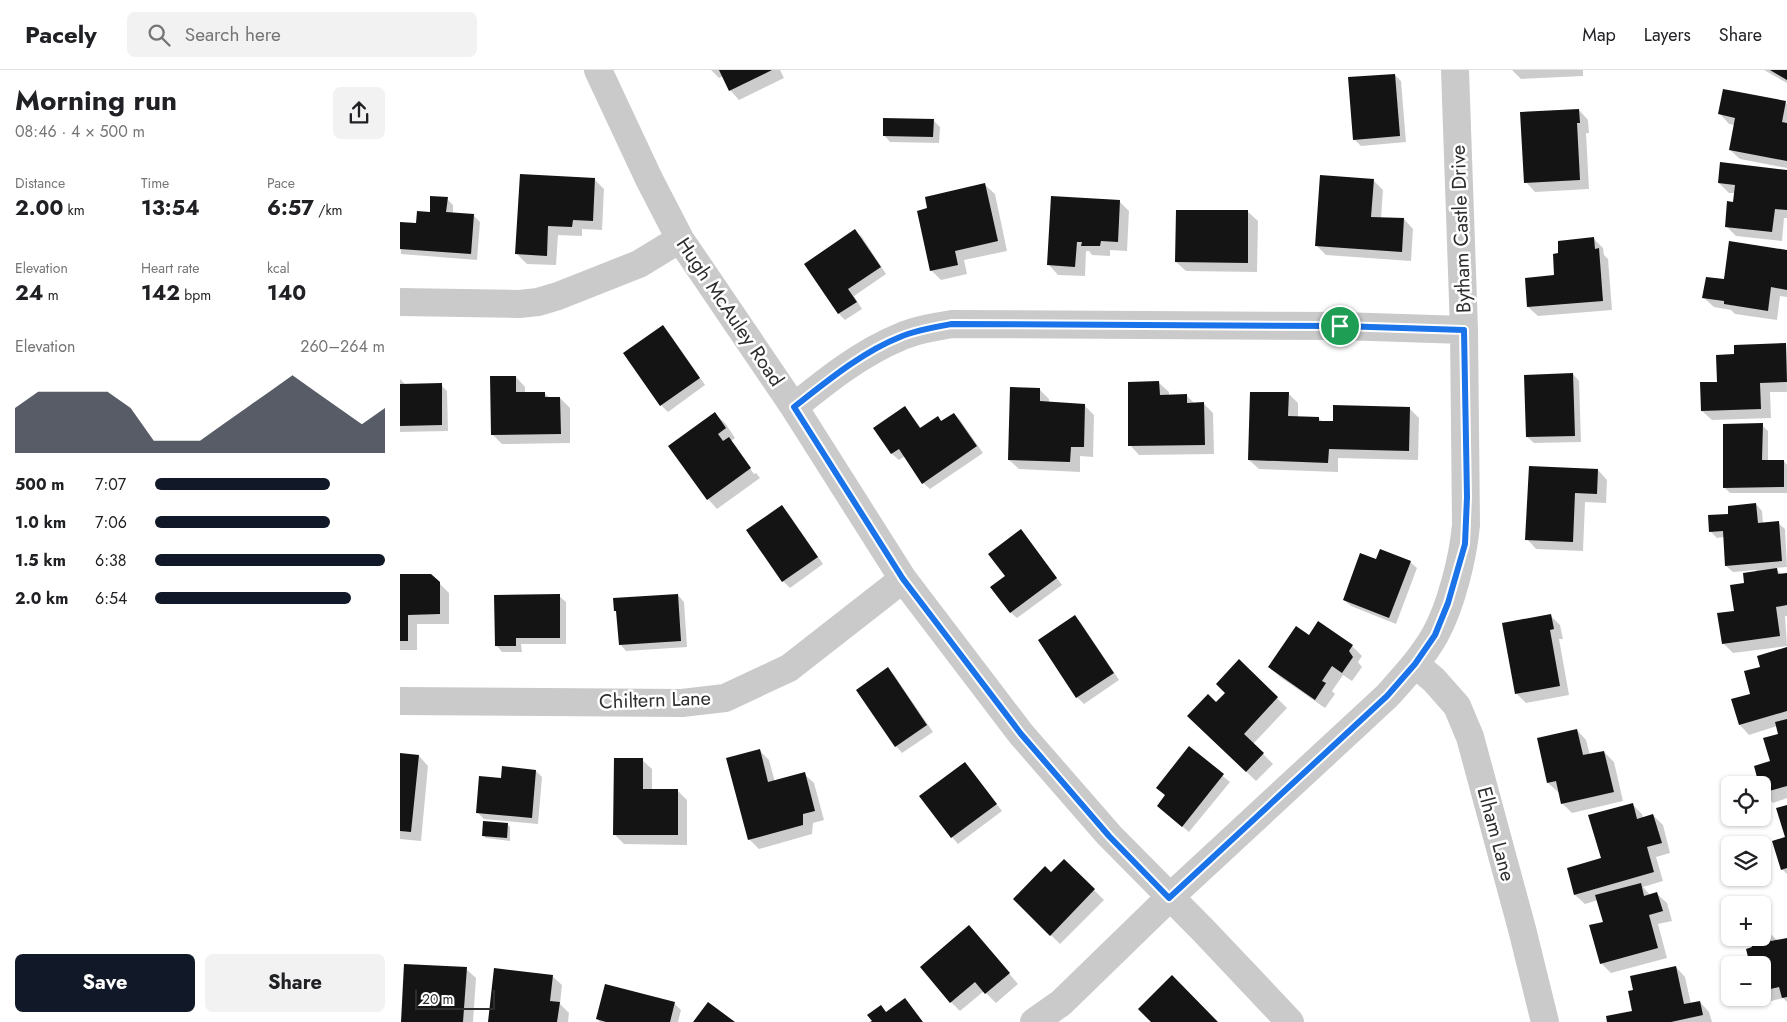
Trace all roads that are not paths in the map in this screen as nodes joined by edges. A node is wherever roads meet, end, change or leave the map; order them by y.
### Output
1 (598, 70) edge
2 (1455, 70) edge
3 (680, 239) junction
4 (400, 302) edge
5 (1464, 330) junction
6 (794, 407) junction
7 (903, 579) junction
8 (1415, 664) junction
9 (400, 701) edge
10 (1169, 898) junction
11 (1034, 1022) edge
12 (1290, 1022) edge
13 (1545, 1022) edge

1 - 3 street, Hugh McAuley Road
2 - 5 street, Bytham Castle Drive
3 - 4 street
3 - 6 street, Hugh McAuley Road
5 - 6 street
5 - 8 street, Bytham Castle Drive
6 - 7 street, Hugh McAuley Road
7 - 9 street, Chiltern Lane
7 - 10 street, Hugh McAuley Road
8 - 10 street, Bytham Castle Drive
8 - 13 street, Elham Lane
10 - 11 street, Bytham Castle Drive
10 - 12 street, Hugh McAuley Road

